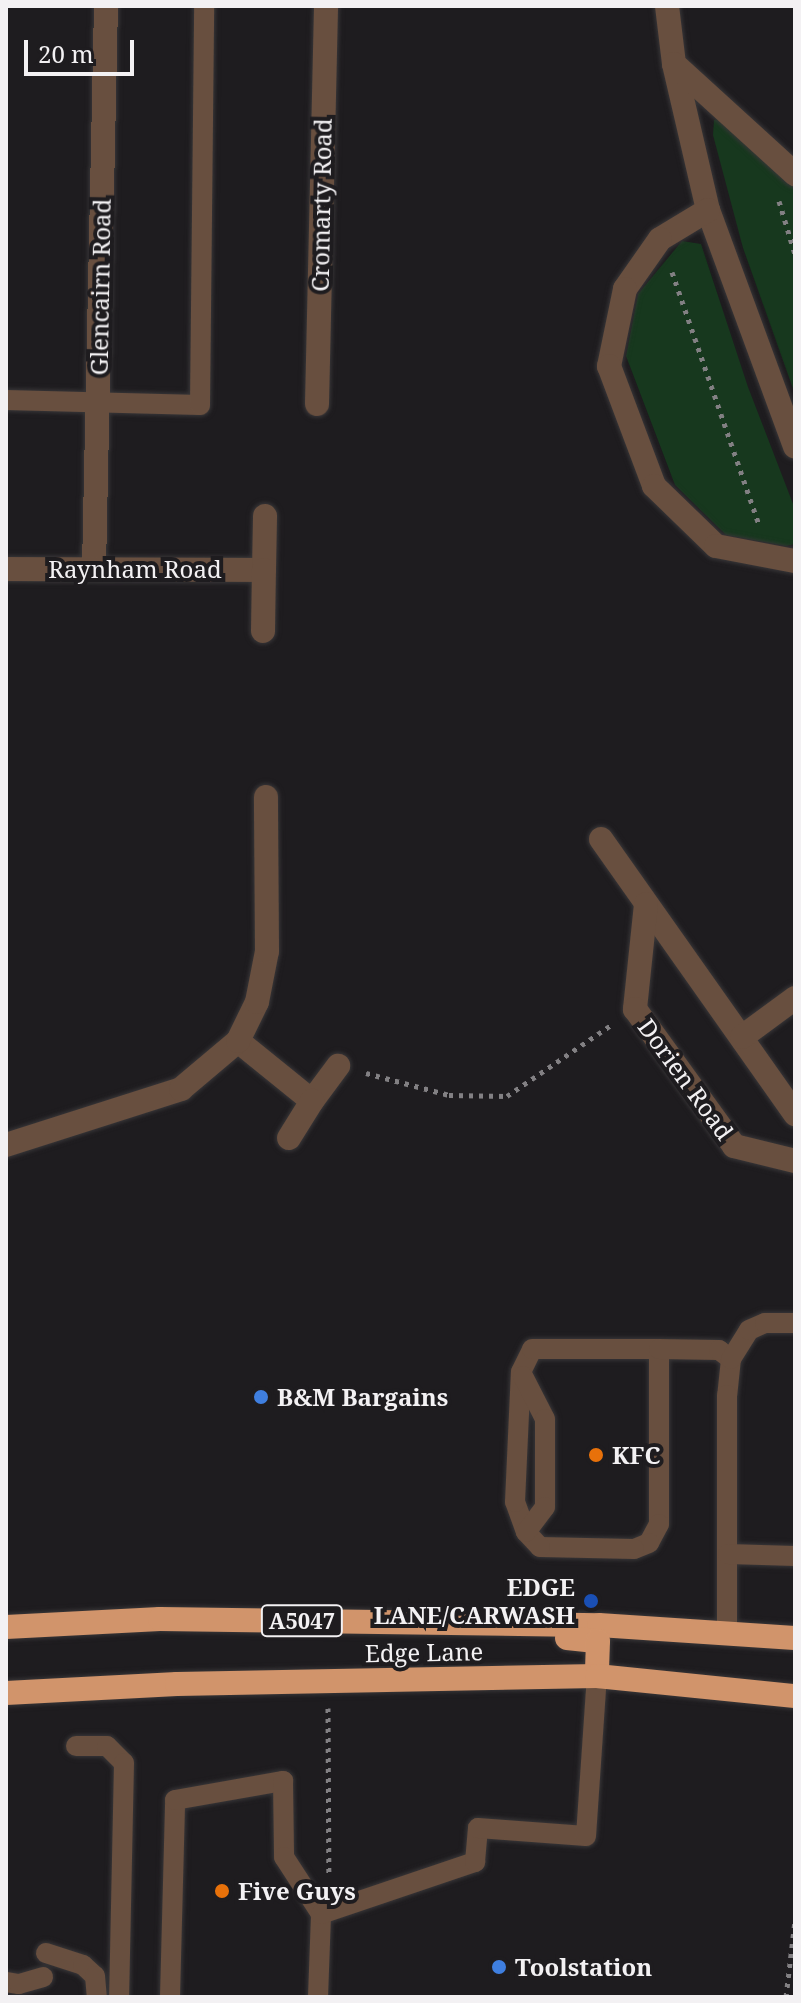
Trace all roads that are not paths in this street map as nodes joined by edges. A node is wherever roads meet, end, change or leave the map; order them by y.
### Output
1 (106, 6) edge
2 (204, 6) edge
3 (326, 6) edge
4 (667, 6) edge
5 (674, 64) junction
6 (795, 174) edge
7 (708, 210) junction
8 (6, 400) edge
9 (98, 402) junction
10 (317, 404) dead end
11 (795, 446) edge
12 (265, 516) dead end
13 (783, 560) edge
14 (94, 568) junction
15 (6, 569) edge
16 (264, 570) junction
17 (263, 631) dead end
18 (266, 797) dead end
19 (601, 839) dead end
20 (646, 904) junction
21 (795, 998) edge
22 (742, 1037) junction
23 (238, 1041) junction
24 (338, 1066) road end
25 (312, 1101) junction
26 (795, 1114) edge
27 (289, 1138) dead end
28 (6, 1145) edge
29 (795, 1161) edge
30 (795, 1323) edge
31 (659, 1349) junction
32 (731, 1359) junction
33 (521, 1372) junction
34 (526, 1532) junction
35 (728, 1554) junction
36 (795, 1556) edge
37 (430, 1623) junction
38 (6, 1627) edge
39 (727, 1632) junction
40 (795, 1638) edge
41 (597, 1676) junction
42 (10, 1694) edge
43 (795, 1696) edge
44 (76, 1746) dead end
45 (326, 1913) junction
46 (46, 1953) dead end
47 (43, 1977) dead end
48 (10, 1986) edge
49 (97, 1997) edge
50 (119, 1997) edge
51 (170, 1997) edge
52 (318, 1997) edge

1 - 9 street, Glencairn Road
2 - 9 lane
3 - 10 street, Cromarty Road
4 - 5 street
5 - 6 street
5 - 7 street
7 - 11 street
7 - 13 street
8 - 9 lane
9 - 14 street, Glencairn Road
12 - 16 street
14 - 15 street, Raynham Road
14 - 16 street, Raynham Road
16 - 17 street
18 - 23 street
19 - 20 street
20 - 22 street
20 - 29 street, Dorien Road
21 - 22 street
22 - 26 street
23 - 25 street
23 - 28 street
24 - 25 street
25 - 27 street
30 - 32 lane
31 - 32 lane
31 - 33 lane
31 - 34 lane
32 - 35 lane
33 - 34 lane
33 - 34 lane
35 - 36 lane
35 - 39 lane
37 - 38 highway, Edge Lane / A5047
37 - 39 highway, Edge Lane / A5047
37 - 41 highway
39 - 40 highway, Edge Lane / A5047
41 - 42 highway, Edge Lane
41 - 43 highway, Edge Lane
41 - 45 lane
44 - 50 lane
45 - 51 lane
45 - 52 lane
46 - 49 lane
47 - 48 lane

